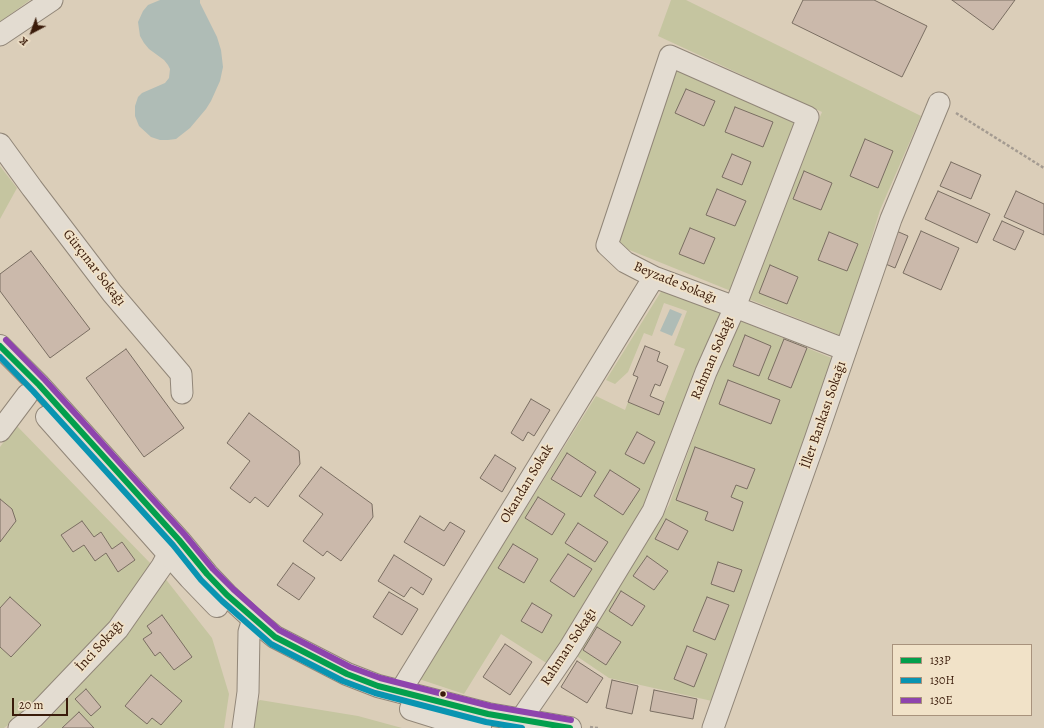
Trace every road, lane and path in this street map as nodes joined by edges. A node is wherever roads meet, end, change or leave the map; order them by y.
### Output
1 (52, 0) edge
2 (0, 35) edge
3 (670, 56) joint
4 (939, 103) joint
5 (0, 144) edge
6 (1044, 168) edge
7 (654, 277) junction
8 (735, 307) junction
9 (0, 346) edge
10 (846, 350) junction
11 (0, 366) edge
12 (182, 393) dead end
13 (27, 395) junction
14 (0, 431) edge
15 (169, 554) junction
16 (251, 626) junction
17 (400, 692) junction
18 (521, 719) junction
19 (19, 728) edge
20 (243, 728) edge
21 (480, 728) edge
22 (570, 728) edge
23 (713, 728) edge

1 - 2 street
3 - 7 street, Beyzade Sokağı
3 - 8 street, Rahman Sokağı
4 - 6 path
4 - 10 street, İller Bankası Sokağı
5 - 12 street, Gürçınar Sokağı
7 - 8 street, Beyzade Sokağı
7 - 17 street, Okandan Sokak
8 - 10 street, Beyzade Sokağı
8 - 18 street, Rahman Sokağı
9 - 16 street
10 - 23 street, İller Bankası Sokağı
11 - 13 street
13 - 14 street
13 - 15 street
15 - 16 street
15 - 19 street, İnci Sokağı
16 - 17 street
16 - 20 street
16 - 21 street
17 - 18 street
18 - 22 street

